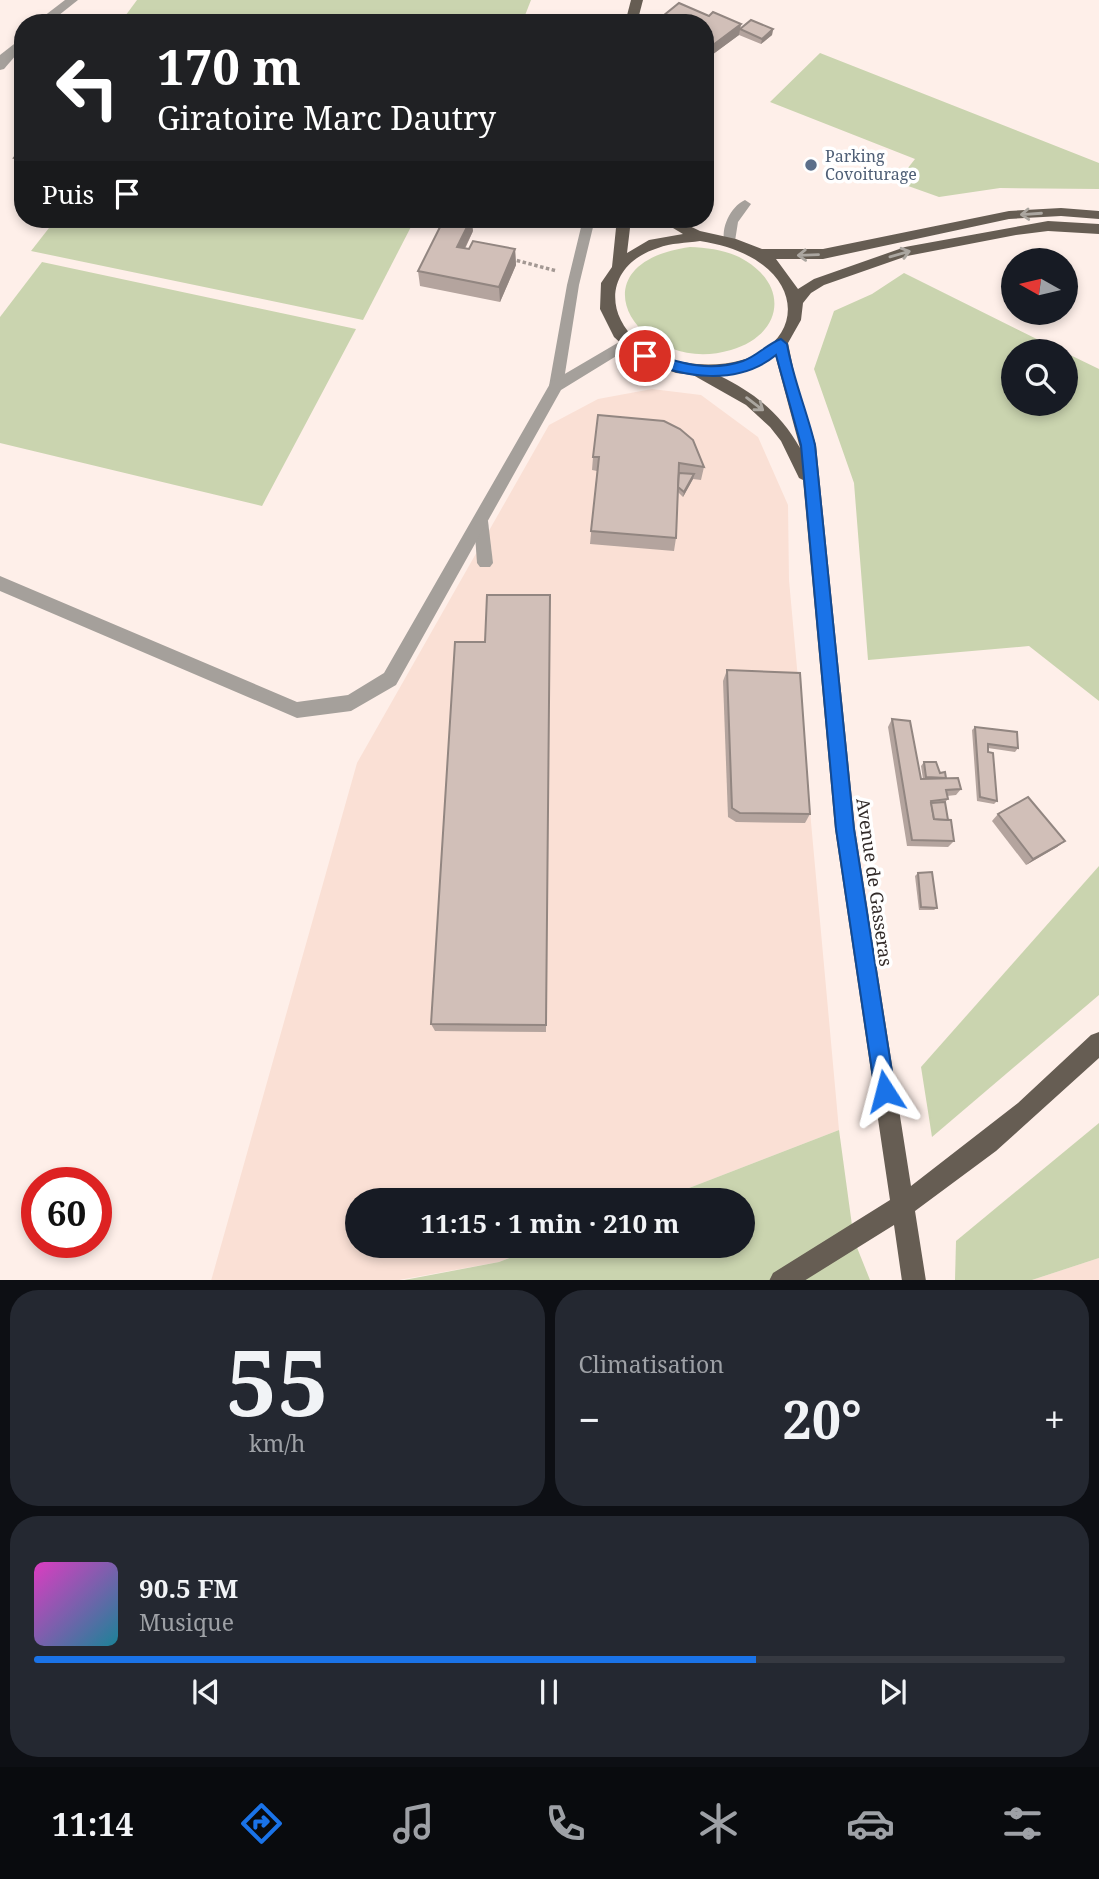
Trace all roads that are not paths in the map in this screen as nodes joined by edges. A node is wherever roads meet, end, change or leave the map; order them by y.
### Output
1 (72, 0) edge
2 (53, 14) edge
3 (14, 49) edge
4 (0, 66) edge
5 (745, 204) dead end
6 (1099, 215) edge
7 (587, 228) edge
8 (624, 228) edge
9 (684, 228) edge
10 (1099, 229) edge
11 (700, 236) junction
12 (729, 241) junction
13 (760, 254) junction
14 (618, 265) junction
15 (795, 302) junction
16 (626, 343) junction
17 (781, 344) junction
18 (696, 371) junction
19 (556, 386) junction
20 (811, 487) junction
21 (481, 521) junction
22 (485, 563) dead end
23 (0, 583) edge
24 (1099, 1043) edge
25 (781, 1280) edge
26 (914, 1280) edge

1 - 2 street
3 - 4 street
5 - 12 lane
6 -> 13 main road
7 - 19 lane
8 - 14 main road
9 - 11 main road
15 -> 10 main road
11 - 12 main road
11 - 14 main road
12 - 13 main road
13 - 15 main road
14 - 16 main road
15 - 17 main road
16 - 18 main road
16 - 19 street
17 - 18 main road
17 - 20 main road, Avenue de Gasseras
18 -> 20 main road, Avenue de Gasseras
19 - 21 street
20 - 26 main road, Avenue de Gasseras
21 - 22 lane
21 - 23 street
24 - 25 main road

